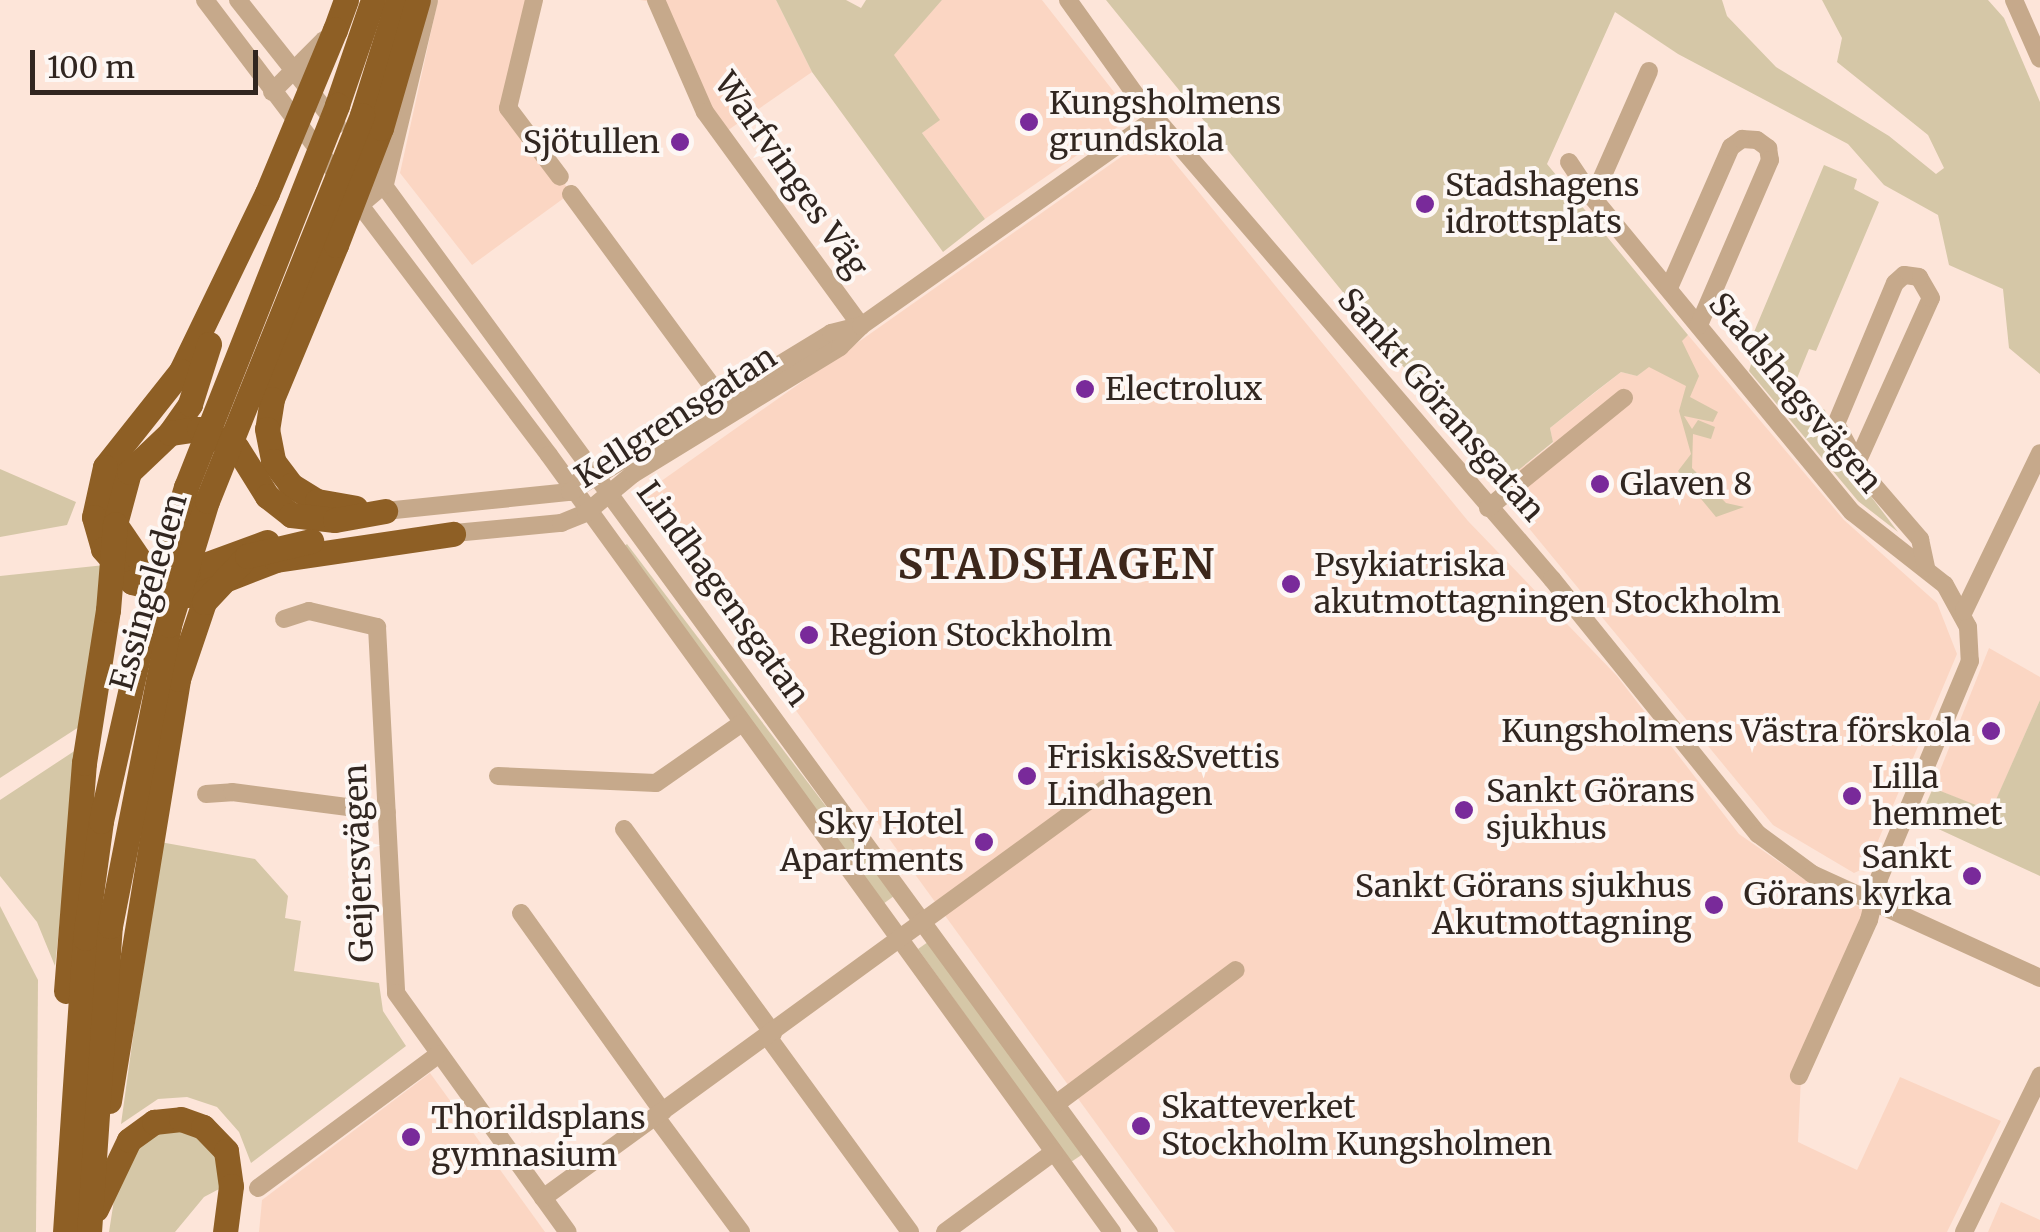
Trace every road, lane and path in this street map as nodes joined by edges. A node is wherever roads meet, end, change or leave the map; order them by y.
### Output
1 (205, 0) edge
2 (238, 0) edge
3 (345, 0) edge
4 (373, 0) edge
5 (398, 0) edge
6 (418, 0) edge
7 (430, 0) edge
8 (534, 0) edge
9 (656, 0) edge
10 (1068, 0) edge
11 (2014, 0) edge
12 (2040, 59) edge
13 (1649, 70) dead end
14 (294, 72) junction
15 (272, 92) junction
16 (1156, 118) junction
17 (1568, 162) dead end
18 (560, 176) dead end
19 (385, 184) junction
20 (571, 194) dead end
21 (1593, 198) junction
22 (360, 204) junction
23 (226, 287) junction
24 (1669, 288) junction
25 (1698, 325) junction
26 (861, 326) junction
27 (503, 345) junction
28 (478, 360) junction
29 (720, 397) junction
30 (1624, 398) dead end
31 (170, 434) junction
32 (2040, 452) edge
33 (1859, 458) junction
34 (598, 474) junction
35 (570, 492) junction
36 (612, 493) junction
37 (1488, 508) junction
38 (586, 513) junction
39 (307, 519) junction
40 (388, 523) junction
41 (115, 524) junction
42 (452, 534) junction
43 (1926, 567) junction
44 (1964, 611) junction
45 (284, 619) dead end
46 (158, 623) junction
47 (742, 723) junction
48 (498, 776) dead end
49 (1106, 788) dead end
50 (206, 794) dead end
51 (387, 812) junction
52 (624, 829) dead end
53 (1874, 900) junction
54 (521, 913) dead end
55 (924, 922) junction
56 (899, 939) junction
57 (1236, 970) dead end
58 (2040, 978) edge
59 (771, 1035) junction
60 (74, 1050) junction
61 (438, 1055) junction
62 (1799, 1076) dead end
63 (2040, 1076) edge
64 (1056, 1104) junction
65 (660, 1115) junction
66 (94, 1149) junction
67 (1054, 1152) junction
68 (258, 1188) dead end
69 (543, 1198) junction
70 (81, 1230) edge
71 (224, 1232) edge
72 (568, 1232) edge
73 (741, 1232) edge
74 (910, 1232) edge
75 (945, 1232) edge
76 (1112, 1232) edge
77 (1149, 1232) edge
78 (1964, 1232) edge

1 - 15 street, Lindhagensgatan
2 - 14 street, Lindhagensgatan
3 - 14 street
3 - 23 highway, bridge
4 - 46 highway, Essingeleden, bridge
5 - 46 highway, Essingeleden, bridge
6 - 39 highway, bridge
7 - 19 street
8 - 18 street
9 - 26 street, Warfvinges Väg
10 - 16 street, Sankt Göransgatan
11 - 12 street
13 - 21 street
14 - 15 street
14 - 19 street, Lindhagensgatan
15 - 22 street, Lindhagensgatan
16 - 26 street, Kellgrensgatan
16 - 37 street, Sankt Göransgatan
17 - 21 street, Stadshagsvägen
19 - 22 street
19 - 27 street, Lindhagensgatan
20 - 29 street
21 - 24 street, Stadshagsvägen
22 - 28 street, Lindhagensgatan
23 - 31 highway
23 - 42 highway
24 - 25 street, Stadshagsvägen
24 - 25 street
25 - 43 street, Stadshagsvägen
26 - 29 street, Kellgrensgatan
26 - 36 street, Kellgrensgatan
27 - 28 street
27 - 34 street, Lindhagensgatan
28 - 35 street, Lindhagensgatan
29 - 34 street, Kellgrensgatan
30 - 37 street
31 - 39 highway, bridge
31 - 41 highway
32 - 44 street
33 - 33 street
33 - 43 street
34 - 35 street, Kellgrensgatan
34 - 36 street, Lindhagensgatan
35 - 38 street, Lindhagensgatan
35 - 40 street, Kellgrensgatan
36 - 38 street, Kellgrensgatan
36 - 55 street, Lindhagensgatan
37 - 53 street, Sankt Göransgatan
38 - 42 street, Kellgrensgatan
38 - 47 street, Lindhagensgatan
39 - 40 highway
39 - 40 highway
39 - 41 highway, bridge
39 - 66 highway, bridge
40 - 42 street, Kellgrensgatan
41 - 60 highway, bridge
43 - 44 street, Stadshagsvägen
44 - 53 street
45 - 51 street, Geijersvägen
46 - 60 highway, Essingeleden
46 - 66 highway, Essingeleden
47 - 48 street
47 - 56 street, Lindhagensgatan
49 - 55 street
50 - 51 street
51 - 61 street, Geijersvägen
52 - 59 street
53 - 58 street, Sankt Göransgatan
53 - 62 street
54 - 65 street
55 - 56 street
55 - 64 street, Lindhagensgatan
56 - 59 street
56 - 67 street, Lindhagensgatan
57 - 64 street
59 - 65 street
59 - 74 street
60 - 70 highway, Essingeleden
61 - 68 street
61 - 69 street, Geijersvägen
63 - 78 street
64 - 77 street, Lindhagensgatan
65 - 69 street
65 - 73 street
66 - 70 highway, Essingeleden
67 - 75 street
67 - 76 street, Lindhagensgatan
69 - 72 street, Geijersvägen
70 - 71 highway

